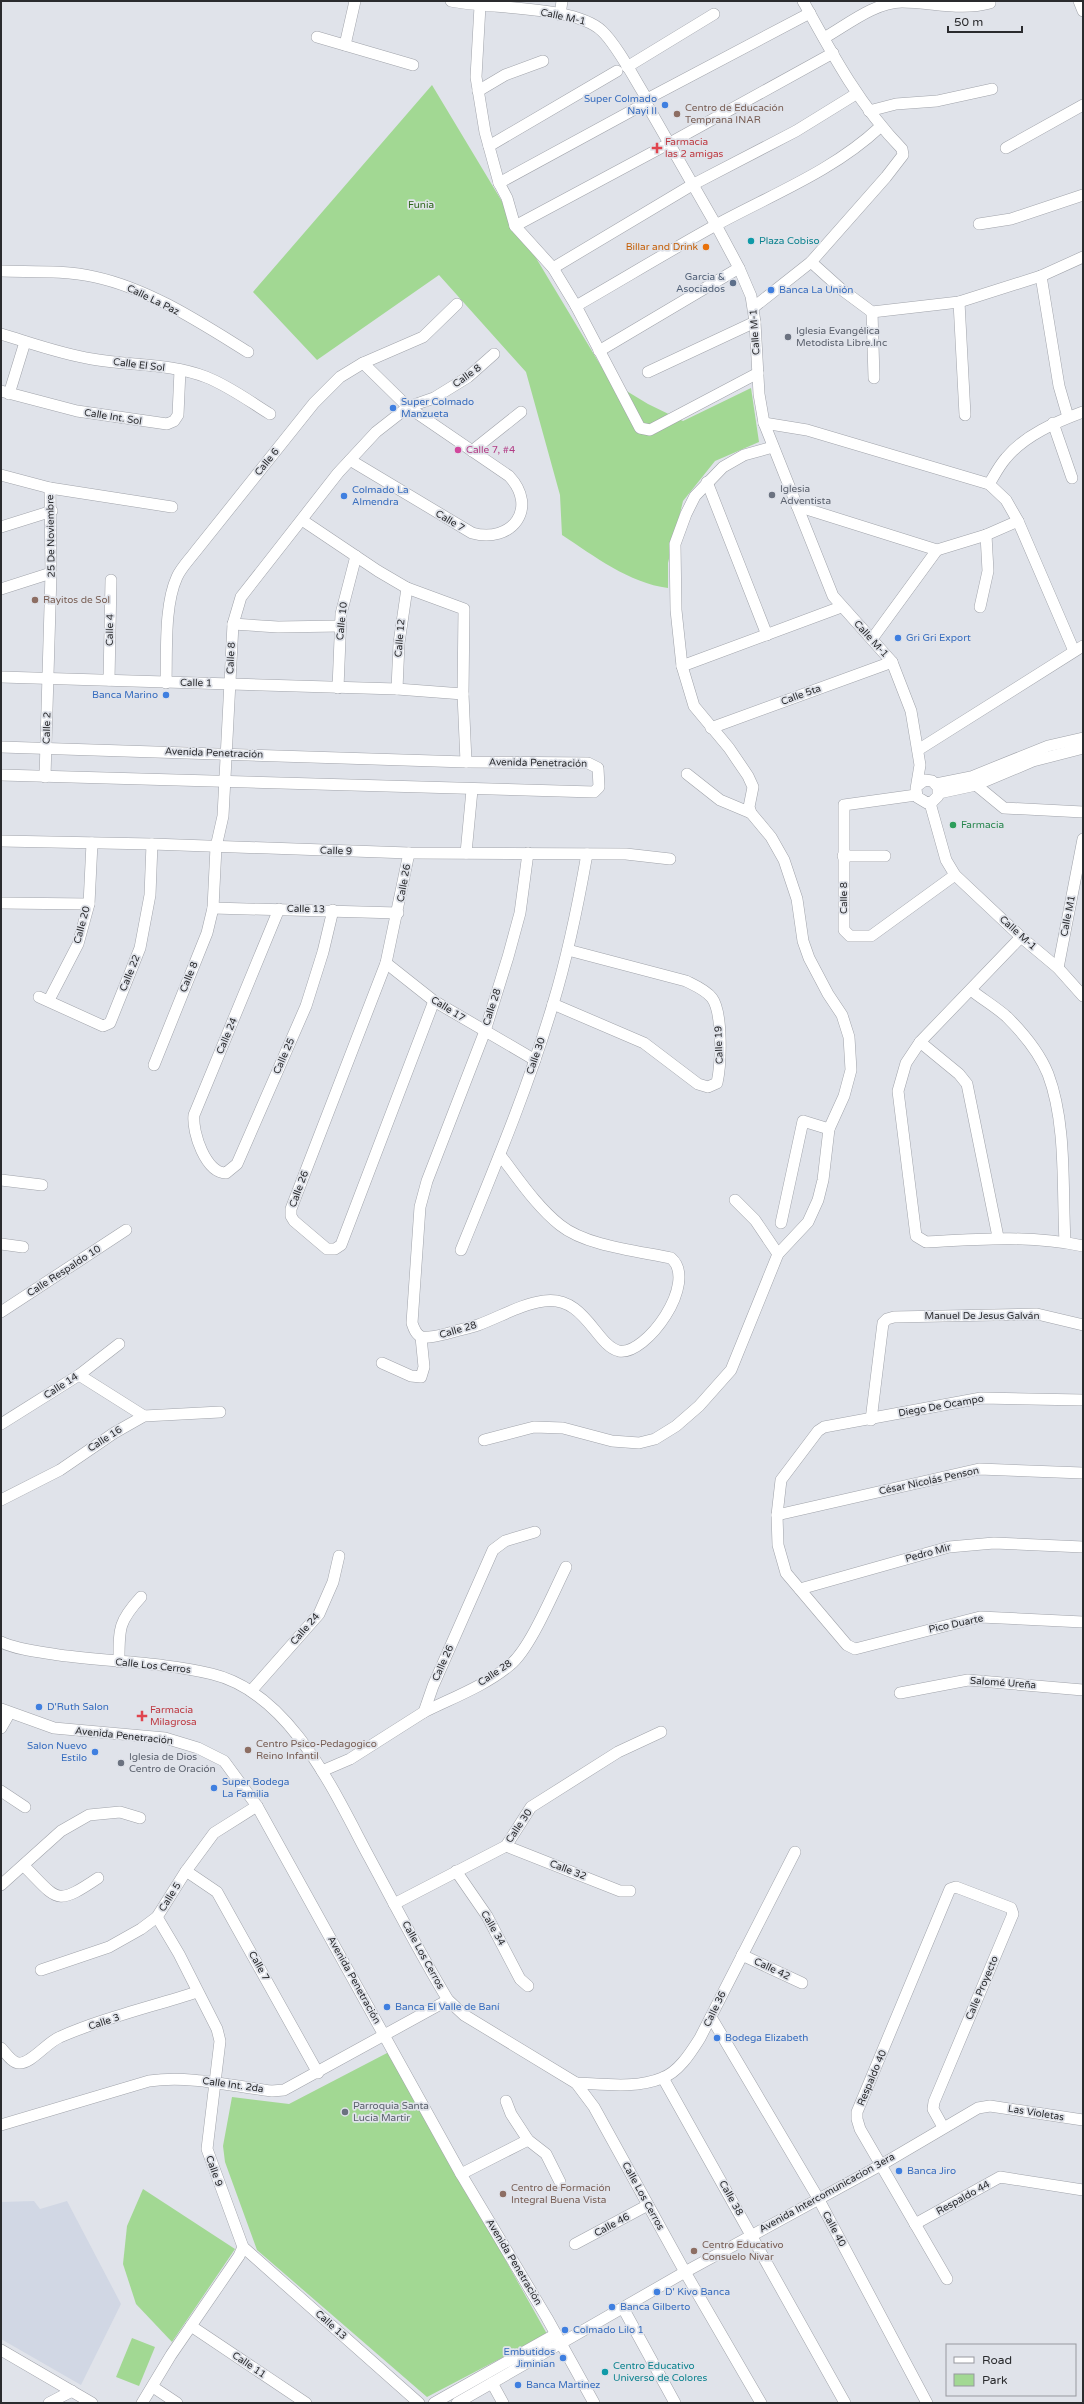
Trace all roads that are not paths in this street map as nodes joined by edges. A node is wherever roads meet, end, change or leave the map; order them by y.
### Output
1 (355, 1) edge
2 (455, 1) edge
3 (562, 1) edge
4 (803, 1) edge
5 (990, 3) dead end
6 (508, 4) edge
7 (480, 6) junction
8 (810, 13) junction
9 (714, 14) dead end
10 (560, 15) junction
11 (317, 37) dead end
12 (824, 38) junction
13 (345, 45) junction
14 (833, 53) junction
15 (543, 61) dead end
16 (413, 65) dead end
17 (622, 69) junction
18 (992, 89) dead end
19 (478, 91) junction
20 (856, 94) junction
21 (647, 101) junction
22 (1083, 105) edge
23 (869, 112) junction
24 (880, 127) junction
25 (668, 144) junction
26 (489, 146) junction
27 (1006, 148) dead end
28 (499, 183) junction
29 (692, 185) junction
30 (1083, 195) edge
31 (979, 224) dead end
32 (716, 225) junction
33 (515, 226) junction
34 (1083, 257) edge
35 (811, 262) junction
36 (553, 268) junction
37 (739, 268) junction
38 (1, 271) edge
39 (1041, 276) junction
40 (958, 302) junction
41 (457, 304) dead end
42 (576, 306) junction
43 (754, 307) junction
44 (872, 312) junction
45 (756, 322) junction
46 (1, 334) edge
47 (25, 342) junction
48 (600, 351) junction
49 (248, 352) dead end
50 (494, 354) dead end
51 (363, 363) junction
52 (180, 370) junction
53 (648, 372) dead end
54 (758, 373) junction
55 (874, 378) dead end
56 (5, 393) edge
57 (408, 407) junction
58 (520, 412) dead end
59 (1083, 412) edge
60 (270, 414) dead end
61 (965, 415) dead end
62 (1068, 417) junction
63 (764, 423) junction
64 (1053, 423) junction
65 (773, 446) junction
66 (472, 451) junction
67 (350, 460) junction
68 (1, 475) edge
69 (1072, 478) dead end
70 (707, 482) junction
71 (989, 484) junction
72 (50, 488) junction
73 (797, 506) junction
74 (172, 507) dead end
75 (52, 511) junction
76 (302, 520) junction
77 (1018, 521) junction
78 (1, 527) edge
79 (986, 535) junction
80 (937, 550) junction
81 (356, 556) junction
82 (51, 573) junction
83 (111, 580) dead end
84 (407, 588) junction
85 (1, 589) edge
86 (841, 607) junction
87 (980, 607) dead end
88 (233, 624) junction
89 (340, 626) junction
90 (767, 635) junction
91 (872, 639) junction
92 (1078, 649) edge
93 (892, 662) junction
94 (682, 666) junction
95 (1, 677) edge
96 (49, 680) junction
97 (109, 680) junction
98 (166, 682) junction
99 (230, 684) junction
100 (338, 688) junction
101 (397, 689) junction
102 (462, 694) junction
103 (711, 728) junction
104 (1083, 738) edge
105 (1, 747) edge
106 (46, 748) junction
107 (1083, 748) edge
108 (918, 750) junction
109 (227, 753) junction
110 (466, 762) junction
111 (920, 765) junction
112 (687, 774) dead end
113 (1, 775) edge
114 (45, 777) junction
115 (225, 782) junction
116 (976, 785) junction
117 (936, 786) junction
118 (472, 790) junction
119 (916, 790) junction
120 (930, 803) junction
121 (1083, 812) edge
122 (751, 813) junction
123 (1083, 839) edge
124 (1, 841) edge
125 (92, 844) junction
126 (152, 844) junction
127 (216, 847) junction
128 (409, 853) junction
129 (466, 853) junction
130 (528, 853) junction
131 (587, 854) junction
132 (843, 856) junction
133 (885, 856) dead end
134 (670, 859) dead end
135 (955, 875) junction
136 (1, 903) edge
137 (89, 904) junction
138 (213, 908) junction
139 (279, 909) junction
140 (333, 910) junction
141 (398, 913) junction
142 (1021, 937) junction
143 (568, 950) junction
144 (386, 963) junction
145 (1058, 968) junction
146 (971, 990) junction
147 (1083, 996) edge
148 (44, 998) joint
149 (434, 1001) junction
150 (553, 1004) junction
151 (485, 1031) junction
152 (920, 1042) junction
153 (535, 1060) junction
154 (154, 1065) dead end
155 (829, 1129) junction
156 (500, 1155) junction
157 (208, 1164) joint
158 (1, 1180) edge
159 (42, 1185) dead end
160 (735, 1200) dead end
161 (781, 1224) dead end
162 (126, 1230) dead end
163 (998, 1237) junction
164 (1065, 1242) junction
165 (1, 1244) edge
166 (1083, 1246) edge
167 (23, 1248) dead end
168 (461, 1250) dead end
169 (778, 1254) junction
170 (1, 1312) edge
171 (1083, 1325) edge
172 (421, 1337) junction
173 (119, 1344) dead end
174 (382, 1363) dead end
175 (79, 1375) junction
176 (1083, 1400) edge
177 (220, 1412) dead end
178 (144, 1416) junction
179 (871, 1420) junction
180 (1, 1424) edge
181 (484, 1440) dead end
182 (1083, 1473) edge
183 (1, 1500) edge
184 (777, 1515) junction
185 (535, 1532) dead end
186 (1083, 1547) edge
187 (339, 1556) dead end
188 (566, 1567) dead end
189 (800, 1589) junction
190 (141, 1597) dead end
191 (1083, 1622) edge
192 (1, 1642) edge
193 (855, 1649) joint
194 (119, 1662) junction
195 (1083, 1690) edge
196 (251, 1691) junction
197 (900, 1693) dead end
198 (5, 1711) edge
199 (424, 1712) junction
200 (1, 1728) edge
201 (661, 1732) dead end
202 (322, 1771) junction
203 (1, 1791) edge
204 (257, 1806) junction
205 (24, 1807) dead end
206 (140, 1818) dead end
207 (506, 1846) junction
208 (795, 1852) dead end
209 (24, 1866) junction
210 (186, 1871) junction
211 (456, 1871) junction
212 (98, 1878) dead end
213 (1, 1884) edge
214 (950, 1889) joint
215 (630, 1891) dead end
216 (394, 1904) junction
217 (157, 1917) junction
218 (742, 1955) junction
219 (41, 1970) dead end
220 (802, 1983) dead end
221 (528, 1986) dead end
222 (196, 1992) junction
223 (448, 2000) junction
224 (711, 2017) junction
225 (385, 2034) junction
226 (1, 2048) edge
227 (318, 2073) junction
228 (663, 2078) junction
229 (214, 2083) junction
230 (576, 2083) junction
231 (506, 2101) dead end
232 (990, 2106) joint
233 (1083, 2120) edge
234 (1, 2125) edge
235 (943, 2127) junction
236 (528, 2140) junction
237 (881, 2164) junction
238 (461, 2174) junction
239 (560, 2182) dead end
240 (1083, 2190) edge
241 (818, 2198) junction
242 (648, 2205) junction
243 (915, 2224) junction
244 (752, 2235) junction
245 (575, 2244) dead end
246 (243, 2247) junction
247 (685, 2272) junction
248 (947, 2279) dead end
249 (623, 2308) junction
250 (191, 2326) junction
251 (558, 2338) junction
252 (1, 2350) edge
253 (492, 2383) junction
254 (153, 2387) junction
255 (72, 2391) junction
256 (49, 2403) edge
257 (92, 2403) edge
258 (142, 2403) edge
259 (177, 2403) edge
260 (306, 2403) edge
261 (419, 2403) edge
262 (434, 2403) edge
263 (457, 2403) edge
264 (503, 2403) edge
265 (594, 2403) edge
266 (675, 2403) edge
267 (762, 2403) edge
268 (845, 2403) edge
269 (927, 2403) edge

1 - 13 street
2 - 7 street, Calle M-1
3 - 10 street
4 - 8 street
5 - 12 street
6 - 7 street, Calle M-1
6 - 10 street, Calle M-1
7 - 19 street
8 - 12 street
8 - 21 street
9 - 17 street
10 - 17 street, Calle M-1
11 - 13 street
12 - 14 street
13 - 16 street
14 - 20 street
14 - 25 street
15 - 19 street
17 - 21 street, Calle M-1
17 - 26 street
18 - 23 street
19 - 26 street
20 - 23 street
20 - 29 street
21 - 25 street, Calle M-1
21 - 28 street
22 - 27 street
23 - 24 street
24 - 32 street
24 - 35 street
25 - 29 street, Calle M-1
25 - 33 street
26 - 28 street
28 - 33 street
29 - 32 street, Calle M-1
29 - 36 street
30 - 31 street
32 - 37 street, Calle M-1
32 - 42 street
33 - 36 street
34 - 39 street
35 - 43 street
35 - 44 street
36 - 42 street
37 - 43 street, Calle M-1
37 - 48 street
38 - 49 street, Calle La Paz
39 - 40 street
39 - 62 street
40 - 44 street
40 - 61 street
41 - 51 street, Calle 6
42 - 48 street
43 - 45 street, Calle M-1
44 - 55 street
45 - 53 street
45 - 54 street, Calle M-1
46 - 47 street, Calle El Sol
47 - 52 street, Calle El Sol
47 - 56 street
48 - 54 street
50 - 57 street, Calle 8
51 - 57 street, Calle 7
51 - 98 street, Calle 6
52 - 56 street, Calle Int. Sol
52 - 60 street, Calle El Sol
54 - 63 street, Calle M-1
57 - 66 street, Calle 7
57 - 67 street, Calle 8
58 - 66 street
59 - 62 street
62 - 64 street
63 - 65 street, Calle M-1
63 - 71 street
64 - 69 street
64 - 71 street
65 - 70 street
65 - 73 street, Calle M-1
66 - 67 street, Calle 7
67 - 76 street, Calle 8
68 - 72 street
70 - 90 street
70 - 94 street
71 - 77 street
72 - 74 street
72 - 75 street, 25 De Noviembre
73 - 80 street
73 - 86 street, Calle M-1
75 - 78 street
75 - 82 street, 25 De Noviembre
76 - 81 street
76 - 88 street, Calle 8
77 - 79 street
77 - 92 street
79 - 80 street
79 - 87 street
80 - 91 street
81 - 84 street
81 - 89 street, Calle 10
82 - 85 street
82 - 96 street, 25 De Noviembre
83 - 97 street, Calle 4
84 - 101 street, Calle 12
84 - 102 street
86 - 90 street
86 - 91 street, Calle M-1
88 - 89 street
88 - 99 street, Calle 8
89 - 100 street, Calle 10
90 - 94 street
91 - 93 street, Calle M-1
92 - 108 street
93 - 103 street, Calle 5ta
93 - 108 street, Calle M-1
94 - 103 street
95 - 96 street, Calle 1
96 - 97 street, Calle 1
96 - 106 street, Calle 2
97 - 98 street, Calle 1
98 - 99 street, Calle 1
99 - 100 street, Calle 1
99 - 109 street, Calle 8
100 - 101 street, Calle 1
101 - 102 street, Calle 1
102 - 110 street
103 - 122 street
104 - 117 street
105 - 106 street, Avenida Penetración
106 - 109 street, Avenida Penetración
106 - 114 street, Calle 2
107 - 116 street
108 - 111 street, Calle M-1
109 - 110 street, Avenida Penetración
109 - 115 street, Calle 8
110 - 118 street, Avenida Penetración
111 - 117 street
111 - 119 street, Calle M-1
112 - 122 street
113 - 114 street, Avenida Penetración
114 - 115 street, Avenida Penetración
115 - 118 street, Avenida Penetración
115 - 127 street, Calle 8
116 - 117 street
116 - 121 street
117 - 119 street
117 - 120 street
118 - 129 street
119 - 120 street
119 - 132 street, Calle 8
120 - 135 street, Calle M-1
122 - 155 street
123 - 145 street, Calle M1
124 - 125 street, Calle 9
125 - 126 street, Calle 9
125 - 137 street, Calle 20
126 - 127 street, Calle 9
126 - 148 street, Calle 22
127 - 128 street, Calle 9
127 - 138 street, Calle 8
128 - 129 street, Calle 9
128 - 141 street, Calle 26
129 - 130 street, Calle 9
130 - 131 street, Calle 9
130 - 151 street, Calle 28
131 - 134 street, Calle 9
131 - 143 street, Calle 30
132 - 133 street
132 - 135 street, Calle 8
135 - 142 street, Calle M-1
136 - 137 street
137 - 148 street, Calle 20
138 - 139 street, Calle 13
138 - 154 street, Calle 8
139 - 140 street, Calle 13
139 - 157 street, Calle 24
140 - 141 street, Calle 13
140 - 157 street, Calle 25
141 - 144 street, Calle 26
142 - 145 street, Calle M-1
142 - 146 street
143 - 150 street, Calle 30
143 - 150 street, Calle 19
144 - 149 street, Calle 17
144 - 149 street, Calle 26
145 - 147 street, Calle M-1
146 - 152 street
146 - 164 street
149 - 151 street, Calle 17
150 - 153 street, Calle 30
151 - 153 street, Calle 17
151 - 172 street, Calle 28
152 - 163 street
152 - 163 street
153 - 156 street, Calle 30
155 - 161 street
155 - 169 street
156 - 168 street, Calle 30
156 - 172 street, Calle 28
158 - 159 street
160 - 169 street
162 - 170 street, Calle Respaldo 10
163 - 164 street
164 - 166 street
165 - 167 street
169 - 181 street
171 - 179 street, Manuel De Jesus Galván
172 - 174 street
173 - 175 street, Calle 14
175 - 178 street
175 - 180 street, Calle 14
176 - 179 street, Diego De Ocampo
177 - 178 street, Calle 16
178 - 183 street, Calle 16
179 - 184 street, Diego De Ocampo
182 - 184 street, César Nicolás Penson
184 - 189 street, Diego De Ocampo
185 - 199 street, Calle 26
186 - 189 street, Pedro Mir
187 - 196 street, Calle 24
188 - 199 street, Calle 28
189 - 193 street, Diego De Ocampo
190 - 194 street
191 - 193 street, Pico Duarte
192 - 194 street, Calle Los Cerros
194 - 196 street, Calle Los Cerros
195 - 197 street, Salomé Ureña
196 - 202 street, Calle Los Cerros
198 - 200 street
198 - 204 street, Avenida Penetración
199 - 202 street
201 - 207 street, Calle 30
202 - 216 street, Calle Los Cerros
203 - 205 street
204 - 210 street, Calle 5
204 - 225 street, Avenida Penetración
206 - 209 street
207 - 211 street, Calle 30
207 - 215 street, Calle 32
208 - 218 street, Calle 36
209 - 212 street
209 - 213 street
210 - 217 street, Calle 5
210 - 227 street, Calle 7
211 - 216 street, Calle 30
211 - 221 street, Calle 34
214 - 235 street, Calle Proyecto
214 - 237 street, Respaldo 40
216 - 223 street, Calle Los Cerros
217 - 219 street, Calle 5
217 - 222 street, Calle 9
218 - 220 street, Calle 42
218 - 224 street, Calle 36
222 - 226 street, Calle 3
222 - 229 street, Calle 9
223 - 225 street, Calle Int. 2da
223 - 230 street, Calle Los Cerros
224 - 228 street, Calle 36
224 - 241 street, Calle 40
225 - 227 street, Calle Int. 2da
225 - 238 street, Avenida Penetración
227 - 229 street, Calle Int. 2da
228 - 230 street
228 - 244 street, Calle 38
229 - 234 street, Calle Int. 2da
229 - 246 street, Calle 9
230 - 242 street, Calle Los Cerros
231 - 236 street
232 - 233 street, Las Violetas
232 - 235 street, Avenida Intercomunicacion 3era
235 - 237 street, Avenida Intercomunicacion 3era
236 - 238 street
236 - 239 street
237 - 241 street, Avenida Intercomunicacion 3era
237 - 243 street, Respaldo 40
238 - 251 street, Avenida Penetración
240 - 243 street, Respaldo 44
241 - 244 street, Avenida Intercomunicacion 3era
241 - 269 street, Calle 40
242 - 245 street, Calle 46
242 - 247 street, Calle Los Cerros
243 - 248 street, Respaldo 40
244 - 247 street, Avenida Intercomunicacion 3era
244 - 268 street, Calle 38
246 - 250 street
246 - 261 street, Calle 13
247 - 249 street, Avenida Intercomunicacion 3era
247 - 267 street, Calle Los Cerros
249 - 251 street, Avenida Intercomunicacion 3era
249 - 266 street
250 - 254 street
250 - 260 street, Calle 11
251 - 253 street
251 - 262 street
251 - 265 street, Avenida Penetración
252 - 255 street
253 - 263 street
253 - 264 street
254 - 258 street
254 - 259 street
255 - 256 street
255 - 257 street

